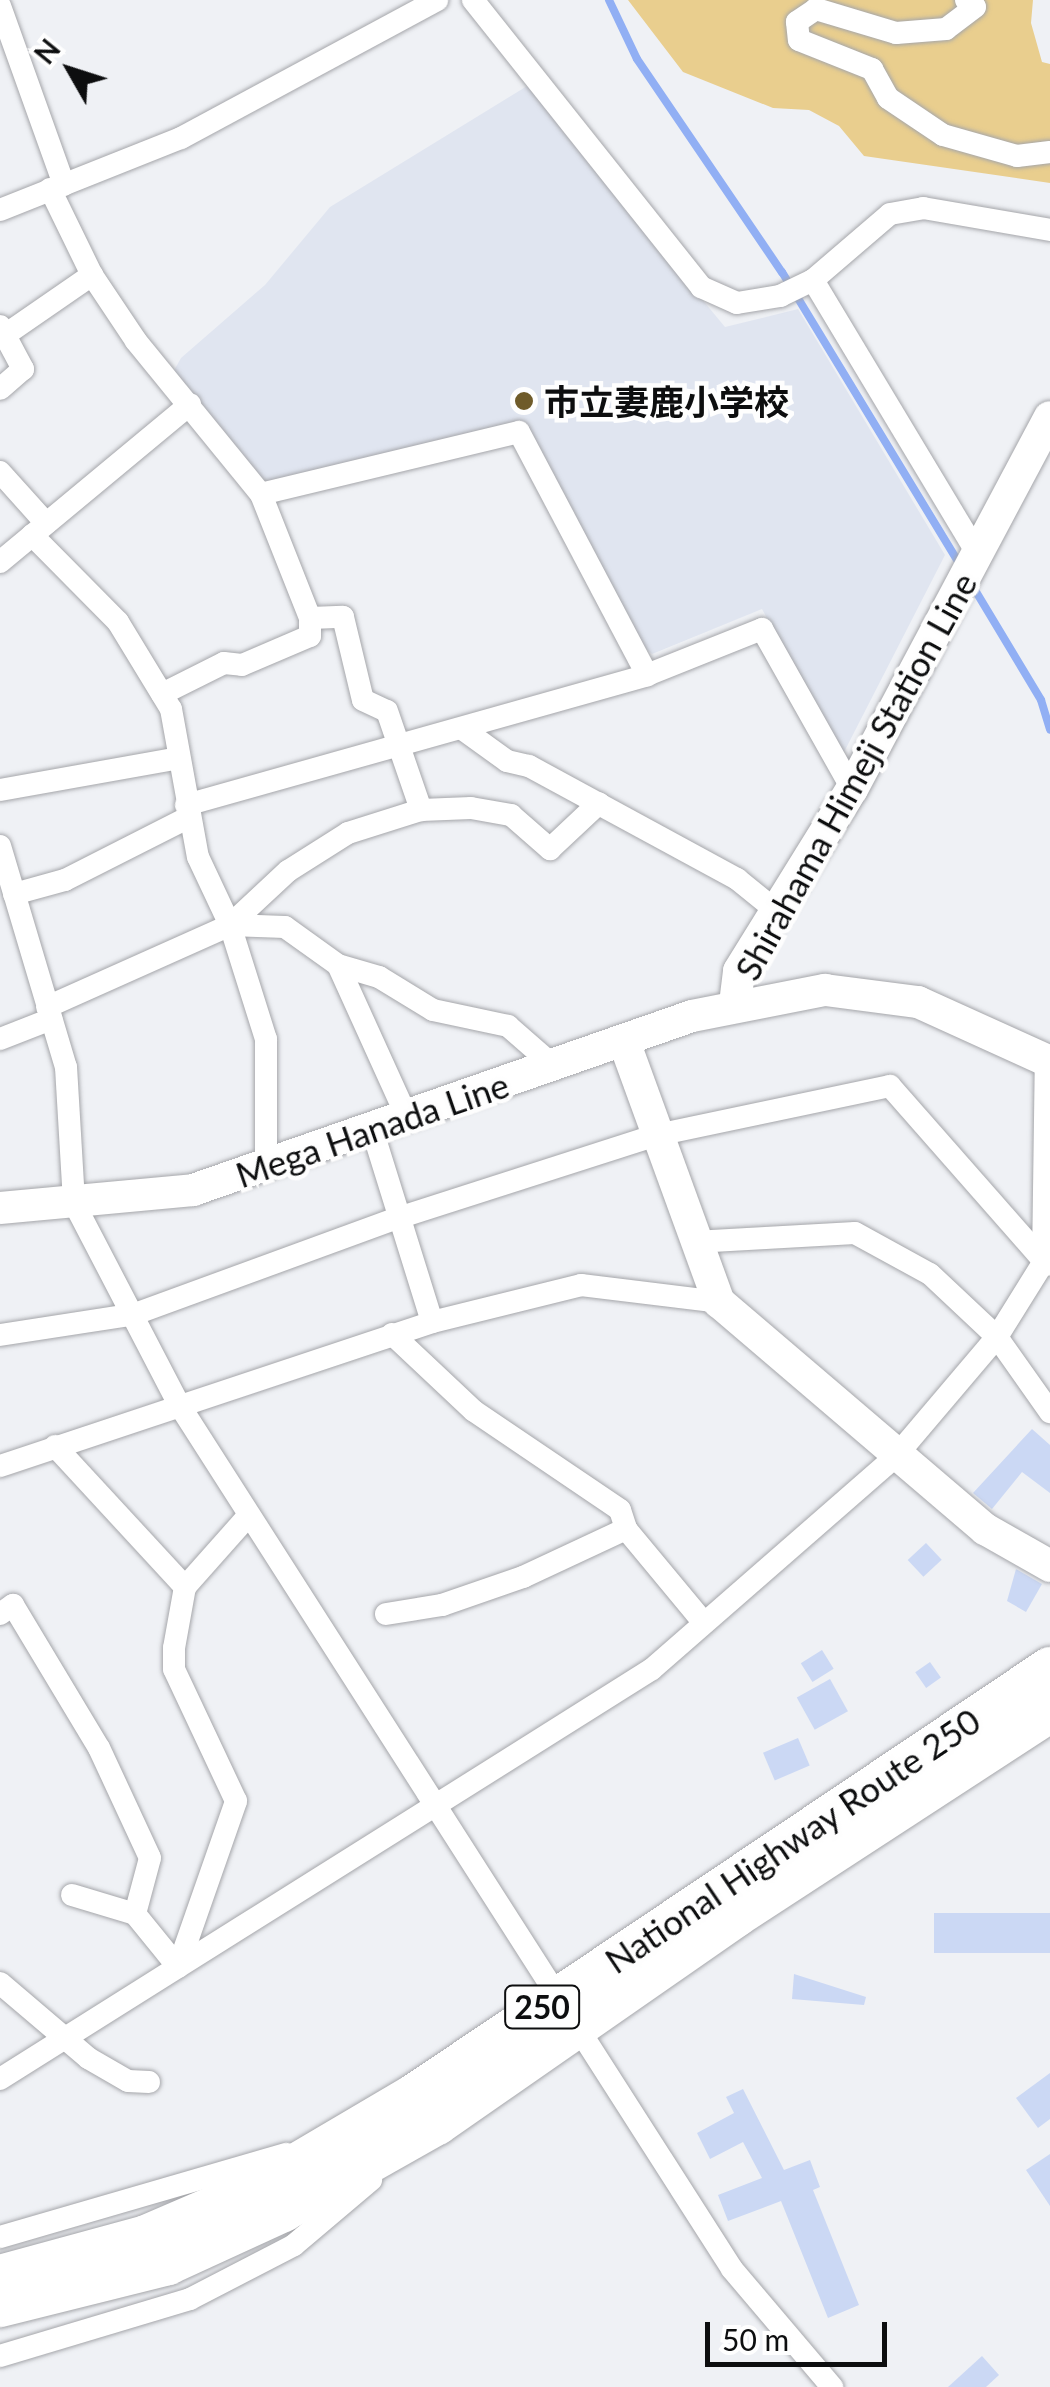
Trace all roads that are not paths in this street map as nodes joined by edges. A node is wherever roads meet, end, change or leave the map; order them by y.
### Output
1 (437, 0) edge
2 (474, 0) edge
3 (966, 0) edge
4 (0, 6) edge
5 (1050, 152) edge
6 (57, 187) junction
7 (0, 210) edge
8 (1050, 230) edge
9 (92, 275) junction
10 (813, 280) junction
11 (2, 330) edge
12 (0, 389) edge
13 (190, 404) junction
14 (1050, 417) edge
15 (0, 472) edge
16 (262, 494) junction
17 (39, 529) junction
18 (977, 554) junction
19 (0, 562) edge
20 (310, 618) junction
21 (647, 675) junction
22 (162, 694) junction
23 (464, 730) junction
24 (398, 748) junction
25 (179, 758) junction
26 (852, 788) junction
27 (0, 790) edge
28 (598, 804) junction
29 (421, 810) junction
30 (188, 811) junction
31 (0, 846) edge
32 (10, 903) edge
33 (779, 913) junction
34 (230, 925) junction
35 (338, 964) junction
36 (734, 1004) junction
37 (49, 1013) junction
38 (0, 1038) edge
39 (626, 1044) junction
40 (1048, 1061) edge
41 (555, 1067) junction
42 (407, 1117) junction
43 (372, 1130) junction
44 (657, 1135) junction
45 (266, 1166) junction
46 (74, 1203) junction
47 (0, 1208) edge
48 (398, 1218) junction
49 (694, 1242) junction
50 (1046, 1265) edge
51 (719, 1302) junction
52 (135, 1314) junction
53 (432, 1322) junction
54 (392, 1334) junction
55 (0, 1335) edge
56 (997, 1337) junction
57 (178, 1403) junction
58 (1050, 1412) edge
59 (55, 1446) junction
60 (896, 1456) junction
61 (0, 1466) edge
62 (249, 1515) junction
63 (626, 1529) junction
64 (1050, 1566) edge
65 (185, 1587) junction
66 (0, 1614) edge
67 (386, 1614) dead end
68 (704, 1623) junction
69 (1050, 1668) edge
70 (1050, 1711) edge
71 (432, 1805) junction
72 (72, 1895) dead end
73 (135, 1914) junction
74 (178, 1967) junction
75 (0, 1983) edge
76 (565, 2012) junction
77 (66, 2038) junction
78 (0, 2079) edge
79 (150, 2082) dead end
80 (436, 2124) junction
81 (347, 2135) junction
82 (0, 2237) edge
83 (0, 2276) edge
84 (0, 2306) edge
85 (0, 2356) edge
86 (832, 2387) edge

1 - 6 street
2 - 10 street
3 - 5 street
4 - 6 street
6 - 7 street
6 - 9 street
8 - 10 street
9 - 11 street
9 - 13 street
10 - 18 street
11 - 12 street
13 - 16 street
13 - 17 street
14 - 18 main road, Shirahama Himeji Station Line
15 - 17 street
16 - 20 street
16 - 21 street
17 - 19 street
17 - 22 street
18 - 26 main road, Shirahama Himeji Station Line
20 - 22 street
20 - 24 street
21 - 23 street
21 - 26 street
22 - 25 street
23 - 24 street
23 - 28 street
24 - 29 street
24 - 30 street
25 - 27 street
25 - 30 street
26 - 33 main road, Shirahama Himeji Station Line
28 - 29 street
28 - 33 street
29 - 34 street
30 - 32 street
30 - 34 street
31 - 32 street
32 - 37 street
33 - 36 main road, Shirahama Himeji Station Line
34 - 35 street
34 - 37 street
34 - 45 street
35 - 41 street
35 - 42 street
36 - 39 main road, Mega Hanada Line
36 - 40 main road, Shirahama Himeji Station Line
37 - 38 street
37 - 46 street
39 - 41 main road, Mega Hanada Line
39 - 44 main road
40 - 50 street
41 - 42 main road, Mega Hanada Line
42 - 43 main road, Mega Hanada Line
43 - 45 main road, Mega Hanada Line
43 - 48 street
44 - 48 street
44 - 49 main road
44 - 50 street
45 - 46 main road, Mega Hanada Line
46 - 47 main road, Mega Hanada Line
46 - 52 street
48 - 52 street
48 - 53 street
49 - 51 main road
49 - 56 street
50 - 56 street
51 - 53 street
51 - 60 main road
52 - 55 street
52 - 57 street
53 - 54 street
54 - 57 street
54 - 63 street
56 - 58 street
56 - 60 street
57 - 59 street
57 - 62 street
59 - 61 street
59 - 65 street
60 - 64 main road
60 - 68 street
62 - 65 street
62 - 71 street
63 - 67 street
63 - 68 street
65 - 74 street
66 - 73 street
68 - 71 street
69 - 76 highway, National Highway Route 250 / 250
70 - 76 highway, National Highway Route 250 / 250
71 - 74 street
71 - 76 street
72 - 73 street
73 - 74 street
74 - 77 street
75 - 77 street
76 - 80 highway, National Highway Route 250 / 250
76 - 81 highway, National Highway Route 250 / 250
76 - 86 street
77 - 78 street
77 - 79 street
80 - 84 highway, National Highway Route 250 / 250
80 - 85 street
81 - 82 street
81 - 83 highway, National Highway Route 250 / 250

